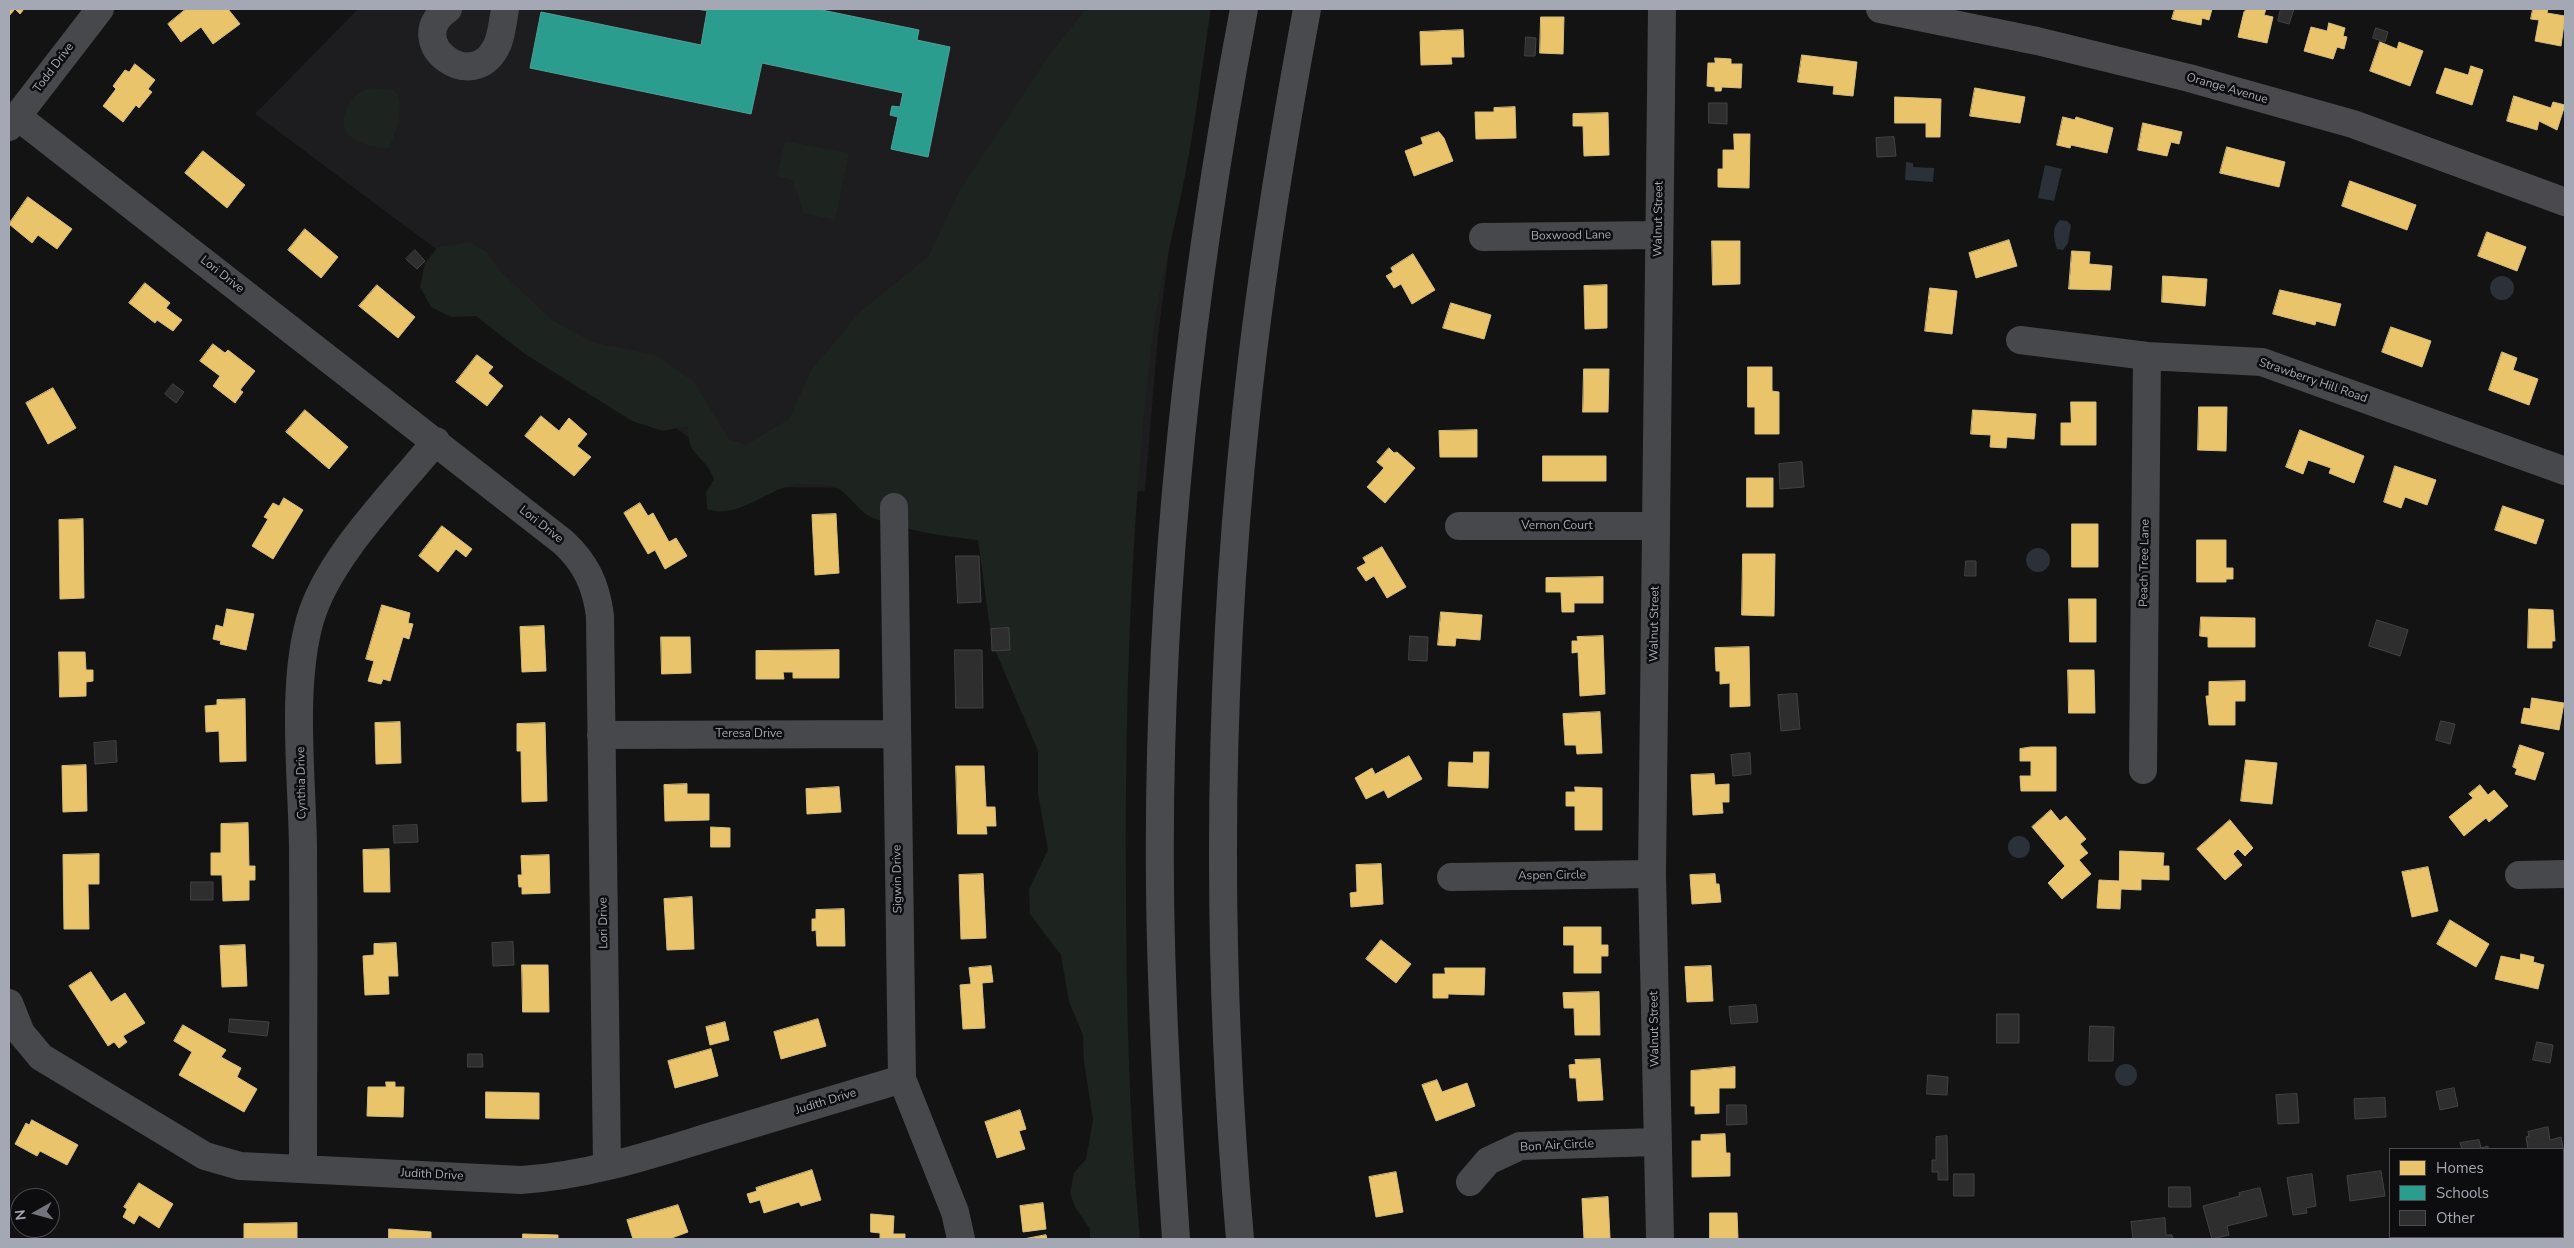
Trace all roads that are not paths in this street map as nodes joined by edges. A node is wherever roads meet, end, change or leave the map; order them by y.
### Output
1 (100, 9) edge
2 (448, 9) edge
3 (505, 9) edge
4 (1244, 9) edge
5 (1307, 9) edge
6 (1662, 9) edge
7 (1880, 9) edge
8 (13, 122) edge
9 (2565, 202) edge
10 (1659, 235) junction
11 (1483, 237) dead end
12 (2020, 340) dead end
13 (2147, 356) junction
14 (436, 441) junction
15 (2565, 471) edge
16 (894, 507) dead end
17 (1459, 526) dead end
18 (1656, 526) junction
19 (896, 734) junction
20 (601, 735) junction
21 (2142, 770) dead end
22 (1652, 874) junction
23 (2565, 874) edge
24 (2519, 875) dead end
25 (1451, 877) dead end
26 (9, 1003) edge
27 (902, 1080) junction
28 (1657, 1142) junction
29 (608, 1166) junction
30 (303, 1168) junction
31 (1470, 1182) dead end
32 (962, 1239) edge
33 (1176, 1239) edge
34 (1240, 1239) edge
35 (1660, 1239) edge

1 - 8 street, Todd Drive
2 - 3 street
4 - 33 highway
5 - 34 highway
6 - 10 street, Walnut Street
7 - 9 main road, Orange Avenue
8 - 14 street, Lori Drive
10 - 11 street, Boxwood Lane
10 - 18 street, Walnut Street
12 - 13 street, Strawberry Hill Road
13 - 15 street, Strawberry Hill Road
13 - 21 street, Peach Tree Lane
14 - 20 street, Lori Drive
14 - 30 street, Cynthia Drive
16 - 19 street, Sigwin Drive
17 - 18 street, Vernon Court
18 - 22 street, Walnut Street
19 - 20 street, Teresa Drive
19 - 27 street, Sigwin Drive
20 - 29 street, Lori Drive
22 - 25 street, Aspen Circle
22 - 28 street, Walnut Street
23 - 24 street
26 - 30 street, Judith Drive
27 - 29 street, Judith Drive
27 - 32 street, Sigwin Drive
28 - 31 street, Bon Air Circle
28 - 35 street, Walnut Street
29 - 30 street, Judith Drive

